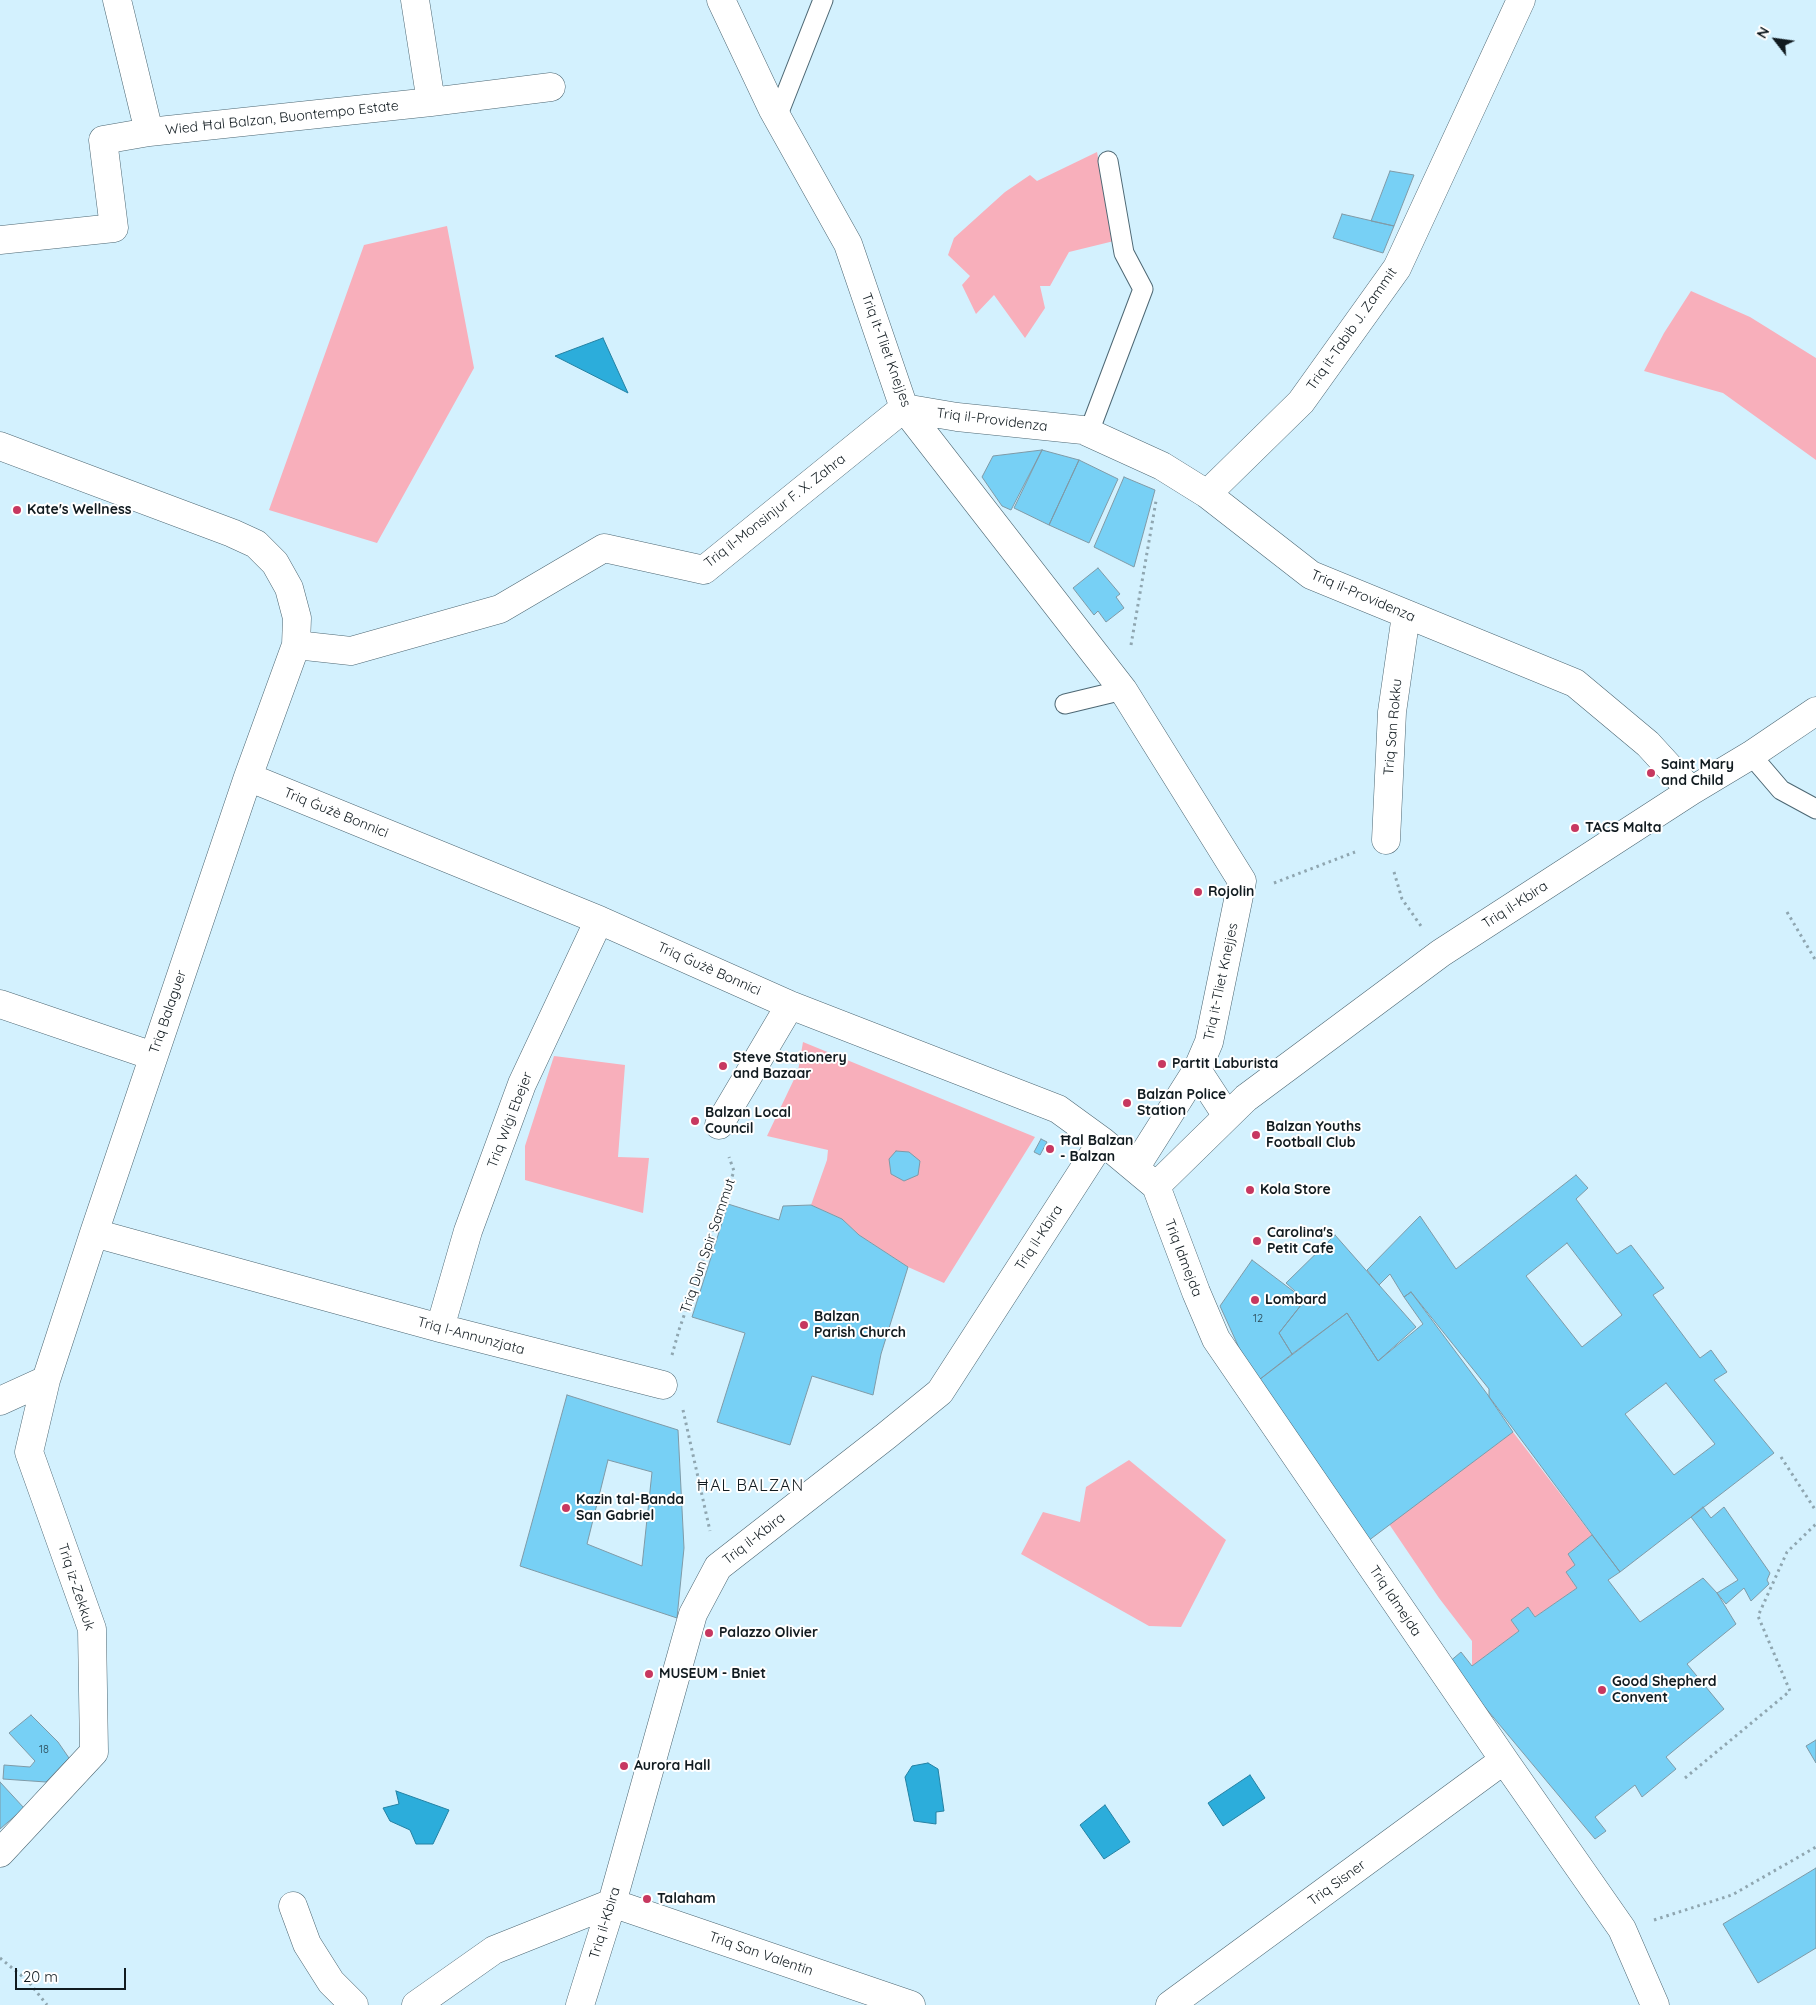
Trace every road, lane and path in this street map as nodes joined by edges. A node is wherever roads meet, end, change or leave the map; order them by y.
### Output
1 (117, 0) edge
2 (415, 0) edge
3 (721, 0) edge
4 (823, 0) edge
5 (1521, 0) edge
6 (552, 87) dead end
7 (431, 102) junction
8 (777, 117) junction
9 (149, 132) junction
10 (1108, 160) dead end
11 (0, 240) edge
12 (904, 408) junction
13 (1089, 432) junction
14 (0, 446) edge
15 (1162, 466) junction
16 (1207, 494) junction
17 (1406, 615) junction
18 (296, 645) junction
19 (1123, 690) junction
20 (1065, 704) dead end
21 (1816, 711) edge
22 (1751, 755) junction
23 (248, 776) junction
24 (1691, 791) junction
25 (1816, 809) edge
26 (1386, 840) junction
27 (1242, 881) junction
28 (1787, 912) dead end
29 (599, 920) junction
30 (1441, 953) junction
31 (1816, 961) edge
32 (0, 1004) edge
33 (790, 1005) junction
34 (153, 1056) junction
35 (1198, 1070) junction
36 (1227, 1116) junction
37 (719, 1126) joint
38 (1102, 1141) junction
39 (1135, 1168) junction
40 (1156, 1186) junction
41 (94, 1234) junction
42 (440, 1328) junction
43 (46, 1380) junction
44 (663, 1385) junction
45 (0, 1401) edge
46 (1781, 1457) dead end
47 (1816, 1511) edge
48 (1816, 1524) edge
49 (718, 1567) junction
50 (1504, 1760) junction
51 (1685, 1778) dead end
52 (1816, 1847) edge
53 (0, 1853) edge
54 (612, 1902) junction
55 (293, 1906) dead end
56 (1622, 1929) junction
57 (0, 1958) edge
58 (48, 2005) edge
59 (354, 2005) edge
60 (416, 2005) edge
61 (580, 2005) edge
62 (911, 2005) edge
63 (1170, 2005) edge
64 (1655, 2005) edge

1 - 9 street, Wied Ħal Balzan, Buontempo Estate
2 - 7 street
3 - 8 street, Triq it-Tliet Knejjes
4 - 8 lane
5 - 16 street, Triq it-Tabib J. Zammit
6 - 7 street, Wied Ħal Balzan, Buontempo Estate
7 - 9 street, Wied Ħal Balzan, Buontempo Estate
8 - 12 street, Triq it-Tliet Knejjes
9 - 11 street
10 - 13 lane
12 - 13 street, Triq il-Providenza
12 - 18 street, Triq il-Monsinjur F. X. Zahra
12 - 19 street, Triq it-Tliet Knejjes
13 - 15 street, Triq il-Providenza
14 - 18 street, Triq Balaguer
15 - 16 street, Triq il-Providenza
15 - 19 path
16 - 17 street, Triq il-Providenza
17 - 24 street, Triq il-Providenza
17 - 26 street, Triq San Rokku
18 - 23 street, Triq Balaguer
19 - 20 lane
19 - 27 street, Triq it-Tliet Knejjes
21 - 22 street, Triq il-Kbira
22 - 24 street, Triq il-Kbira
22 - 25 lane
23 - 29 street, Triq Ġużè Bonnici
23 - 34 street, Triq Balaguer
24 - 30 street, Triq il-Kbira
26 - 27 path
26 - 30 path
27 - 35 street, Triq it-Tliet Knejjes
28 - 31 path
29 - 33 street, Triq Ġużè Bonnici
29 - 42 street, Triq Wiġi Ebejer
30 - 36 street, Triq il-Kbira
32 - 34 street
33 - 37 street
33 - 38 street, Triq Ġużè Bonnici
34 - 41 street, Triq Balaguer
35 - 36 street
35 - 39 street, Triq it-Tliet Knejjes
36 - 40 street, Triq il-Kbira
37 - 44 path, Triq Dun Spir Sammut
38 - 39 street, Triq Ġużè Bonnici
38 - 49 street, Triq il-Kbira
39 - 40 street, Triq Ġużè Bonnici
40 - 50 street, Triq Idmejda
41 - 42 street, Triq l-Annunzjata
41 - 43 street, Triq Balaguer
42 - 44 street, Triq l-Annunzjata
43 - 45 street
43 - 53 street, Triq iz-Zekkuk
44 - 49 path
46 - 47 path
48 - 51 path
49 - 54 street, Triq il-Kbira
50 - 56 street, Triq Idmejda
50 - 63 street, Triq Sisner
52 - 56 path
54 - 60 street
54 - 61 street, Triq il-Kbira
54 - 62 street, Triq San Valentin
55 - 59 street
56 - 64 street, Triq Idmejda
57 - 58 path

